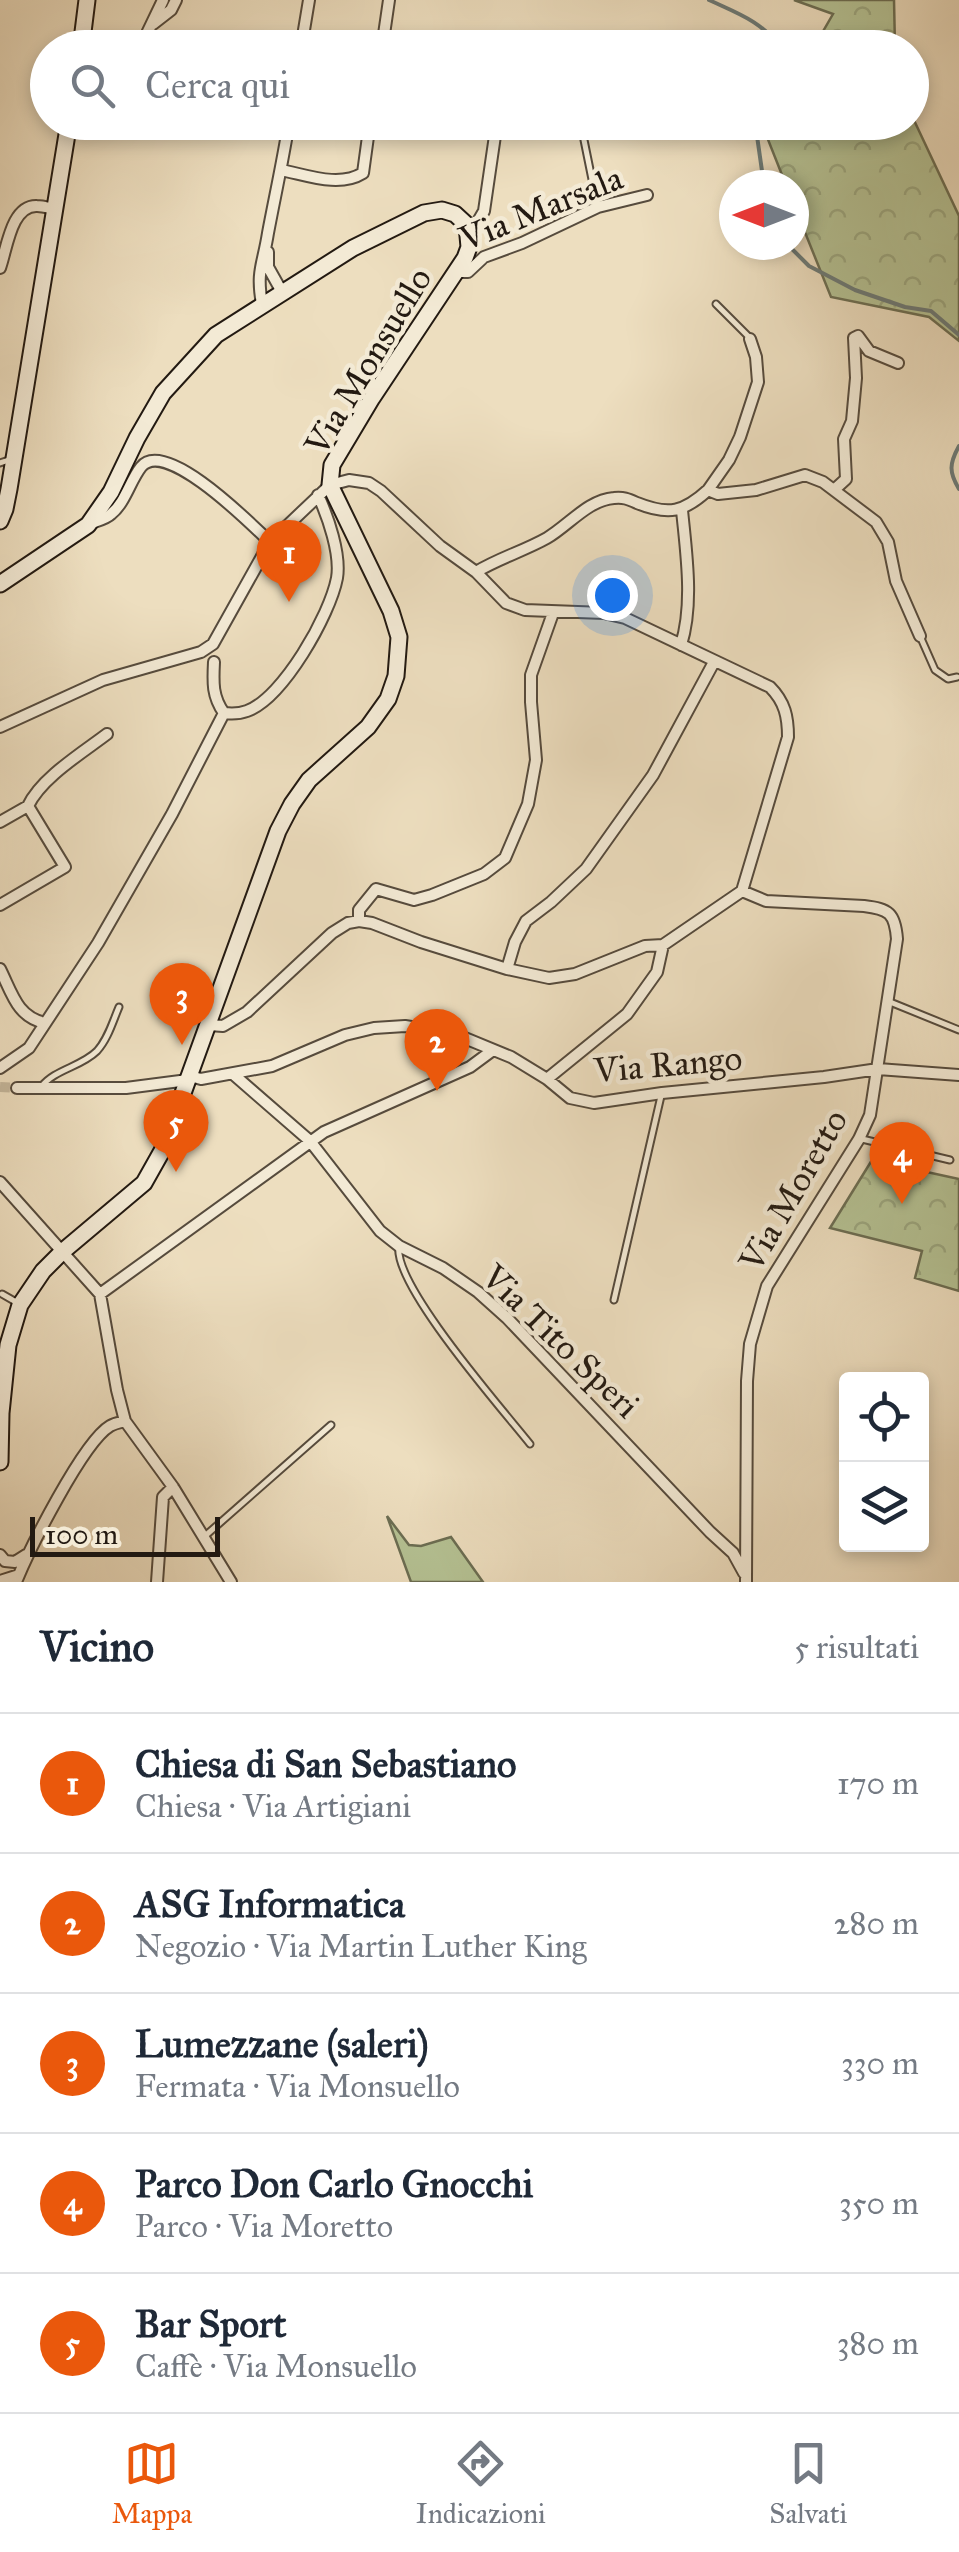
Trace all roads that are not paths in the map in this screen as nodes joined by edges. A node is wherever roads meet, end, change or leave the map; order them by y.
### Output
1 (87, 0) edge
2 (152, 0) edge
3 (163, 0) edge
4 (176, 0) edge
5 (309, 0) edge
6 (389, 0) edge
7 (152, 25) junction
8 (83, 30) edge
9 (149, 30) edge
10 (304, 30) edge
11 (385, 30) edge
12 (65, 140) edge
13 (286, 140) edge
14 (367, 140) edge
15 (494, 140) edge
16 (584, 140) edge
17 (281, 170) junction
18 (647, 195) dead end
19 (598, 207) junction
20 (54, 209) junction
21 (0, 219) edge
22 (13, 226) junction
23 (470, 235) junction
24 (267, 242) junction
25 (0, 268) edge
26 (455, 272) junction
27 (282, 292) junction
28 (262, 304) junction
29 (716, 304) dead end
30 (750, 340) joint
31 (898, 364) dead end
32 (7, 460) edge
33 (324, 490) junction
34 (708, 490) junction
35 (834, 490) junction
36 (682, 510) junction
37 (0, 522) edge
38 (88, 525) junction
39 (267, 546) junction
40 (476, 572) junction
41 (0, 584) edge
42 (554, 612) junction
43 (920, 636) joint
44 (681, 644) junction
45 (214, 662) dead end
46 (714, 662) junction
47 (957, 677) edge
48 (224, 712) junction
49 (1, 727) edge
50 (106, 734) dead end
51 (28, 806) junction
52 (0, 822) edge
53 (742, 891) junction
54 (0, 904) edge
55 (359, 921) junction
56 (663, 946) junction
57 (0, 969) edge
58 (508, 969) junction
59 (887, 1001) junction
60 (119, 1006) dead end
61 (45, 1023) junction
62 (209, 1025) junction
63 (959, 1030) edge
64 (493, 1050) junction
65 (0, 1068) edge
66 (878, 1069) junction
67 (234, 1074) junction
68 (959, 1075) edge
69 (189, 1078) junction
70 (547, 1079) junction
71 (16, 1088) tunnel mouth
72 (40, 1088) junction
73 (662, 1093) junction
74 (859, 1139) junction
75 (310, 1141) junction
76 (950, 1160) dead end
77 (0, 1182) edge
78 (399, 1246) junction
79 (62, 1252) junction
80 (2, 1293) edge
81 (100, 1294) junction
82 (614, 1300) dead end
83 (20, 1305) junction
84 (2, 1387) edge
85 (126, 1421) junction
86 (332, 1424) dead end
87 (530, 1444) dead end
88 (0, 1462) edge
89 (173, 1487) junction
90 (205, 1536) junction
91 (0, 1555) edge
92 (27, 1555) junction
93 (18, 1578) edge
94 (0, 1581) edge
95 (747, 1581) edge
96 (157, 1582) edge
97 (231, 1582) edge

1 - 8 main road
2 - 7 street
3 - 7 street
4 - 7 street
5 - 10 street
6 - 11 street
7 - 9 street
12 - 20 main road
13 - 17 street
14 - 17 street
15 - 23 street, Via Monsuello
16 - 19 lane
17 - 24 street
18 - 19 street, Via Marsala
19 - 26 street, Via Marsala
20 - 22 street
20 - 32 main road
21 - 22 lane
22 - 25 street
23 - 26 main road, Via Monsuello
23 - 27 main road, Via Monsuello
24 - 27 street
24 - 28 street
26 - 33 main road, Via Monsuello
27 - 28 main road, Via Monsuello
28 - 38 main road, Via Monsuello
29 - 30 lane
30 - 34 street
31 - 35 street
32 - 37 main road
33 - 39 street
33 - 40 street
33 - 48 street
33 - 62 main road, Via Monsuello
34 - 35 street
34 - 36 street
35 - 43 street
36 - 40 street
36 - 44 street
38 - 39 street
38 - 41 main road, Via Monsuello
39 - 49 street
40 - 42 street
42 - 44 street
42 - 55 street
43 - 47 lane
44 - 46 street
45 - 48 street
46 - 53 street
46 - 58 street
48 - 61 street
50 - 51 street
51 - 52 street
51 - 54 street
53 - 56 street
53 - 59 street
55 - 58 street
55 - 62 street
56 - 58 street
56 - 70 street
57 - 61 street
59 - 63 lane
59 - 66 street
60 - 72 lane
61 - 65 street
62 - 69 main road, Via Monsuello
64 - 67 street, Via Rango
64 - 70 street, Via Rango
64 - 75 street
66 - 68 street, Via Rango
66 - 73 street, Via Rango
66 - 74 street, Via Moretto
67 - 69 street, Via Rango
67 - 75 street, Via Tito Speri
69 - 72 street, Via Rango
69 - 79 main road, Via Monsuello
70 - 73 street, Via Rango
71 - 72 street, Via Rango
73 - 82 lane
74 - 76 lane
74 - 95 street, Via Moretto
75 - 78 street, Via Tito Speri
75 - 81 street
77 - 79 street
78 - 87 lane
78 - 95 street, Via Tito Speri
79 - 81 street
79 - 83 main road, Via Monsuello
80 - 83 lane
81 - 85 street
83 - 84 main road, Via Monsuello
84 - 88 main road, Via Monsuello
85 - 89 street
85 - 92 street
86 - 90 lane
89 - 90 street
89 - 96 street
90 - 97 street
91 - 92 street
92 - 93 street
93 - 94 street

